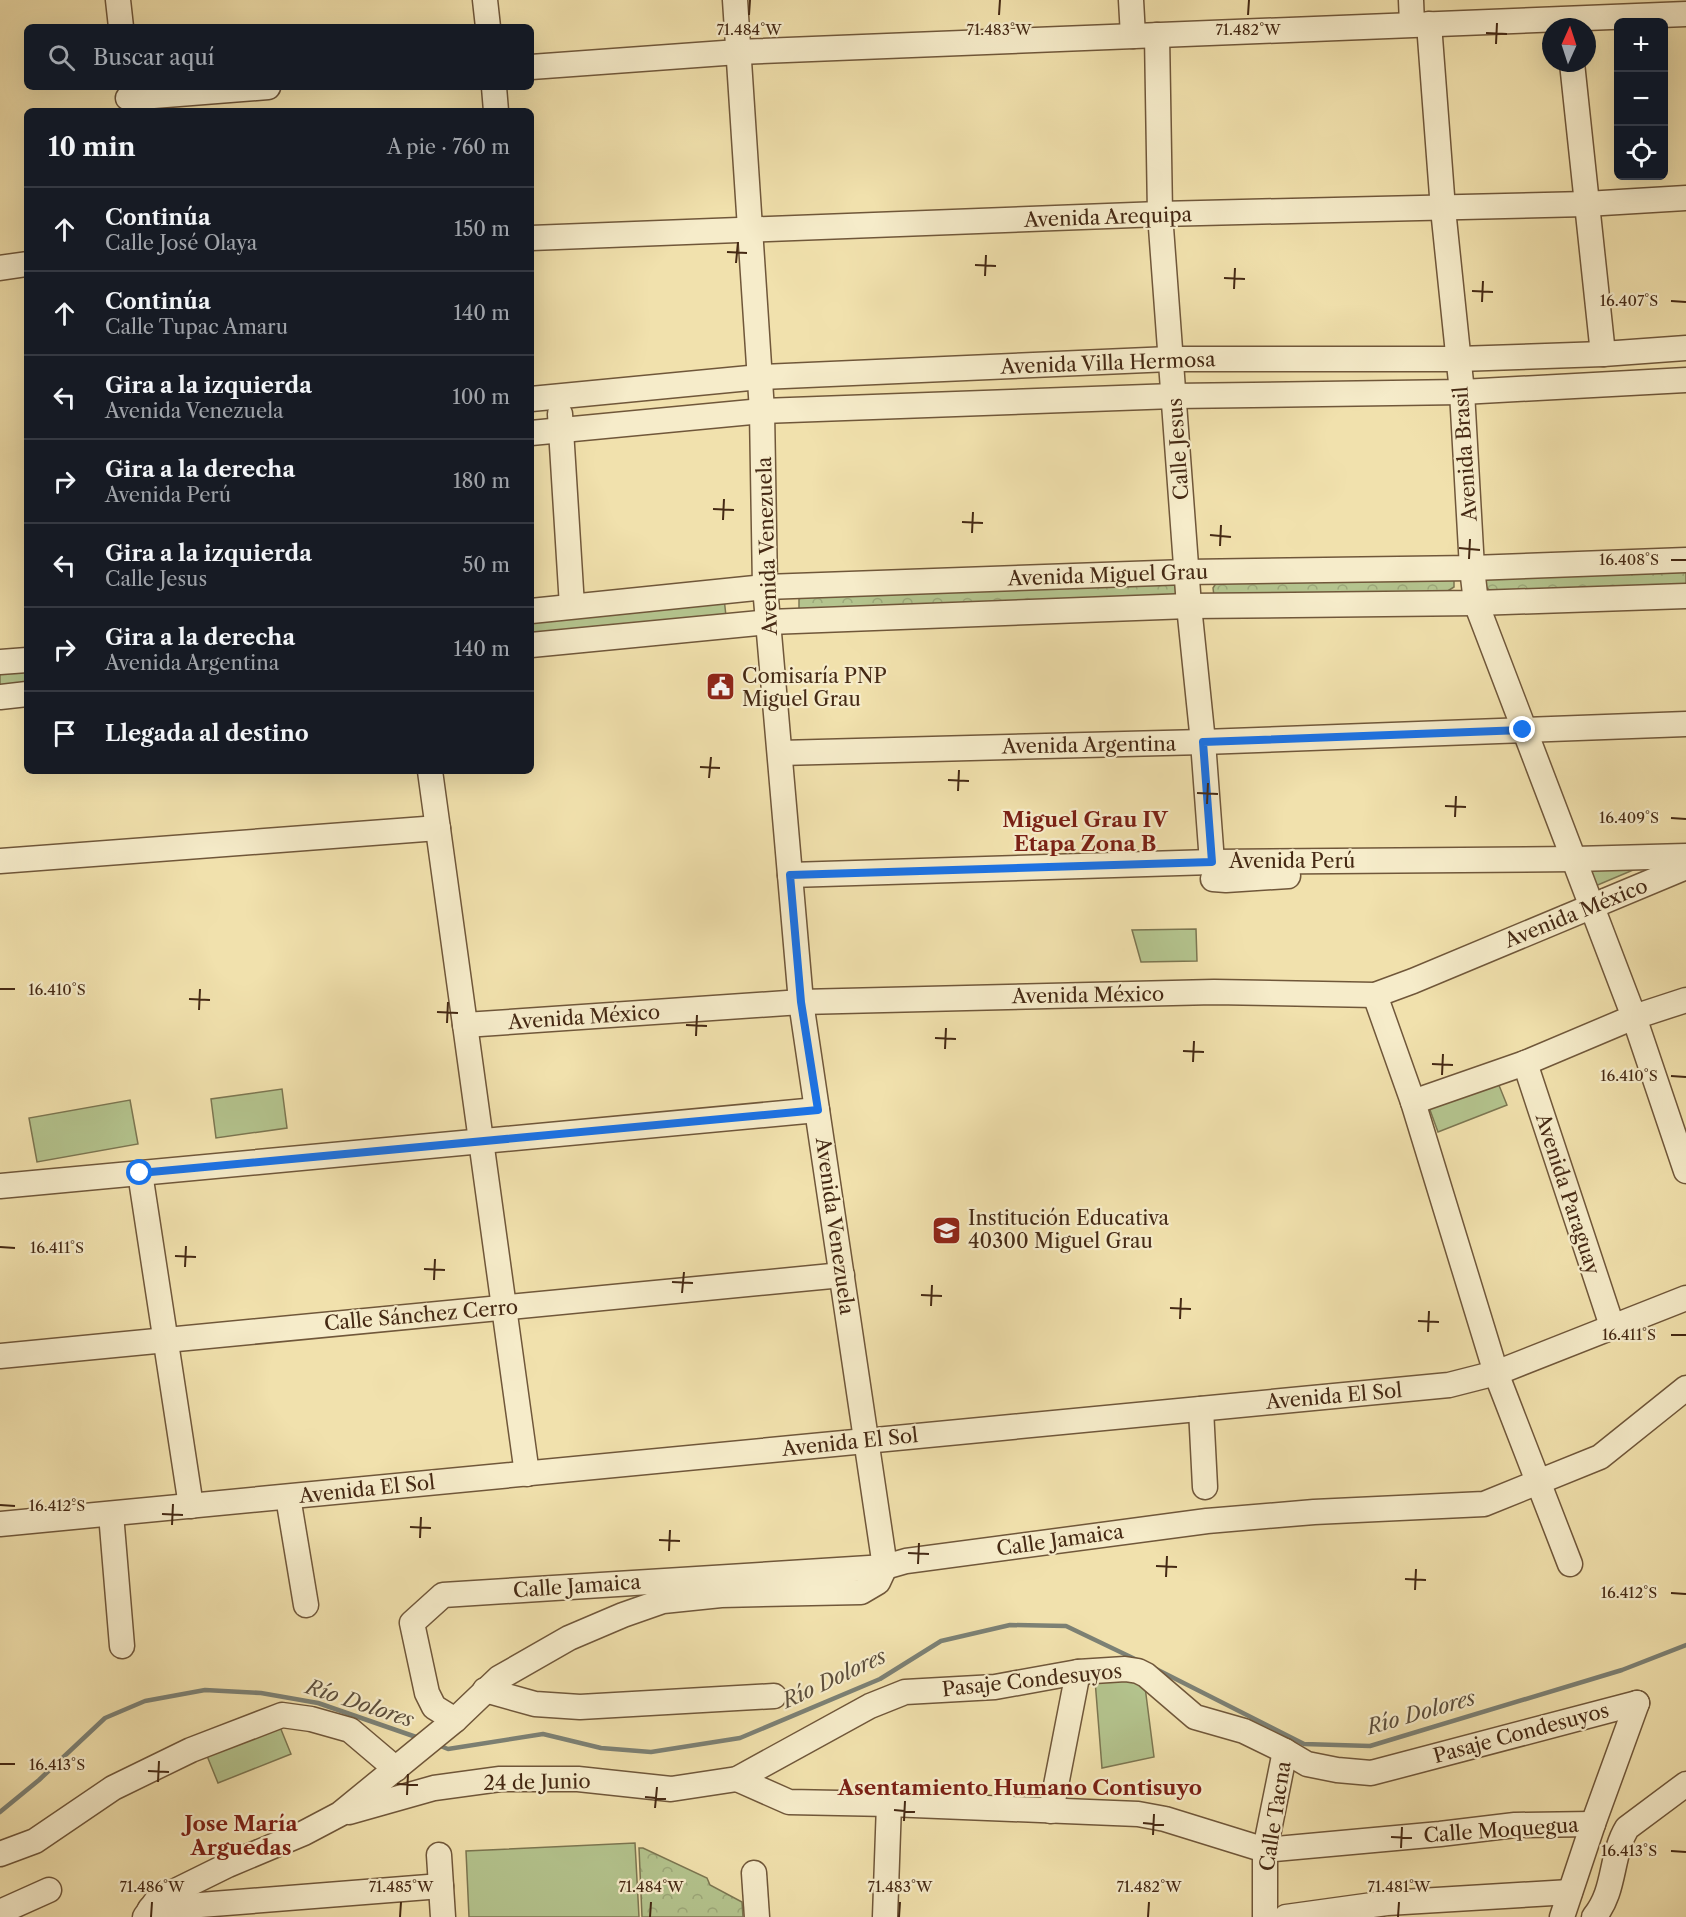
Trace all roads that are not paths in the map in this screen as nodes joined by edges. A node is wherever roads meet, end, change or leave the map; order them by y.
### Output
1 (118, 0) edge
2 (485, 0) edge
3 (735, 0) edge
4 (1131, 0) edge
5 (1411, 0) edge
6 (1686, 14) edge
7 (1596, 21) edge
8 (1542, 23) edge
9 (121, 24) edge
10 (488, 24) edge
11 (1420, 24) junction
12 (1145, 36) junction
13 (738, 52) junction
14 (534, 67) edge
15 (1573, 72) edge
16 (233, 90) edge
17 (494, 90) edge
18 (128, 99) edge
19 (496, 108) edge
20 (1686, 198) edge
21 (1586, 204) junction
22 (1443, 209) junction
23 (1160, 214) junction
24 (750, 230) junction
25 (534, 238) edge
26 (24, 264) edge
27 (0, 268) edge
28 (1686, 348) edge
29 (1603, 354) junction
30 (1170, 359) junction
31 (1458, 359) junction
32 (760, 377) junction
33 (1686, 380) edge
34 (1462, 392) junction
35 (558, 396) junction
36 (1174, 396) junction
37 (534, 399) edge
38 (762, 411) junction
39 (561, 430) junction
40 (534, 433) edge
41 (1686, 560) edge
42 (1472, 568) junction
43 (1188, 572) junction
44 (765, 587) junction
45 (1686, 596) edge
46 (1476, 603) junction
47 (572, 606) junction
48 (1189, 606) junction
49 (534, 610) edge
50 (769, 622) junction
51 (534, 645) edge
52 (24, 660) edge
53 (0, 662) edge
54 (24, 694) edge
55 (0, 697) edge
56 (1686, 724) edge
57 (1523, 730) junction
58 (1203, 742) junction
59 (780, 753) junction
60 (430, 774) edge
61 (438, 828) junction
62 (1686, 856) edge
63 (1575, 859) junction
64 (0, 861) edge
65 (1686, 867) edge
66 (1212, 870) junction
67 (790, 875) junction
68 (1591, 907) junction
69 (1375, 994) junction
70 (1686, 1000) edge
71 (801, 1002) junction
72 (1634, 1017) junction
73 (465, 1025) junction
74 (1525, 1063) junction
75 (1413, 1102) junction
76 (818, 1110) junction
77 (481, 1142) junction
78 (1686, 1171) edge
79 (140, 1173) junction
80 (0, 1186) edge
81 (842, 1275) junction
82 (1686, 1298) edge
83 (504, 1307) junction
84 (1612, 1326) junction
85 (166, 1340) junction
86 (0, 1356) edge
87 (1496, 1373) junction
88 (1686, 1388) edge
89 (1201, 1409) junction
90 (866, 1441) junction
91 (527, 1474) junction
92 (1537, 1484) junction
93 (1205, 1487) dead end
94 (288, 1497) junction
95 (191, 1506) junction
96 (111, 1514) junction
97 (0, 1524) edge
98 (1570, 1563) dead end
99 (885, 1567) junction
100 (306, 1605) dead end
101 (122, 1646) dead end
102 (1078, 1672) junction
103 (485, 1690) junction
104 (774, 1696) dead end
105 (451, 1723) junction
106 (1285, 1750) junction
107 (401, 1765) junction
108 (736, 1779) junction
109 (1686, 1784) edge
110 (889, 1804) junction
111 (1051, 1811) junction
112 (340, 1814) junction
113 (1593, 1824) junction
114 (1265, 1850) junction
115 (0, 1854) edge
116 (439, 1855) dead end
117 (754, 1873) dead end
118 (441, 1886) junction
119 (50, 1890) dead end
120 (1570, 1892) junction
121 (1387, 1903) junction
122 (0, 1912) edge
123 (146, 1914) edge
124 (443, 1917) edge
125 (757, 1917) edge
126 (885, 1917) edge
127 (1265, 1917) edge
128 (1286, 1917) edge
129 (1435, 1917) edge
130 (1562, 1917) edge
131 (1594, 1917) edge

1 - 9 street
2 - 10 street
3 - 13 street, Avenida Venezuela
4 - 12 street, Calle Jesus
5 - 11 street, Avenida Brasil
6 - 7 street
8 - 11 street
11 - 12 street
11 - 22 street, Avenida Brasil
12 - 13 street
12 - 23 street, Calle Jesus
13 - 14 street
13 - 24 street, Avenida Venezuela
15 - 21 street
16 - 18 street
17 - 19 street
20 - 21 street, Avenida Arequipa
21 - 22 street, Avenida Arequipa
21 - 29 street
22 - 23 street, Avenida Arequipa
22 - 31 street, Avenida Brasil
23 - 24 street, Avenida Arequipa
23 - 30 street, Calle Jesus
24 - 25 street, Avenida Arequipa
24 - 32 street, Avenida Venezuela
26 - 27 street
28 - 29 street, Avenida Villa Hermosa
29 - 31 street, Avenida Villa Hermosa
30 - 31 street, Avenida Villa Hermosa
30 - 32 street, Avenida Villa Hermosa
30 - 36 street, Calle Jesus
31 - 34 street, Avenida Brasil
32 - 35 street, Avenida Villa Hermosa
32 - 38 street, Avenida Venezuela
33 - 34 street, Avenida Villa Hermosa
34 - 36 street, Avenida Villa Hermosa
34 - 42 street, Avenida Brasil
35 - 37 street, Avenida Villa Hermosa
35 - 39 street
36 - 38 street, Avenida Villa Hermosa
36 - 43 street, Calle Jesus
38 - 39 street, Avenida Villa Hermosa
38 - 44 street, Avenida Venezuela
39 - 40 street, Avenida Villa Hermosa
39 - 47 street
41 - 42 street, Avenida Miguel Grau
42 - 43 street, Avenida Miguel Grau
42 - 46 street, Avenida Brasil
43 - 44 street, Avenida Miguel Grau
43 - 48 street, Calle Jesus
44 - 47 street, Avenida Miguel Grau
44 - 50 street, Avenida Venezuela
45 - 46 street, Avenida Miguel Grau
46 - 48 street, Avenida Miguel Grau
46 - 57 street, Avenida Brasil
47 - 49 street, Avenida Miguel Grau
48 - 50 street, Avenida Miguel Grau
48 - 58 street, Calle Jesus
50 - 51 street, Avenida Miguel Grau
50 - 59 street, Avenida Venezuela
52 - 53 street
54 - 55 street
56 - 57 street, Avenida Argentina
57 - 58 street, Avenida Argentina
57 - 63 street, Avenida Brasil
58 - 59 street, Avenida Argentina
58 - 66 street, Calle Jesus
59 - 67 street, Avenida Venezuela
60 - 61 street
61 - 64 street
61 - 73 street
62 - 63 street, Avenida Perú
63 - 66 street, Avenida Perú
63 - 68 street, Avenida Brasil
65 - 68 street, Avenida México
66 - 67 street, Avenida Perú
67 - 71 street, Avenida Venezuela
68 - 69 street, Avenida México
68 - 72 street, Avenida Brasil
69 - 71 street, Avenida México
69 - 75 street
70 - 72 street
71 - 73 street, Avenida México
71 - 76 street, Avenida Venezuela
72 - 74 street
72 - 78 street, Avenida Brasil
73 - 77 street
74 - 75 street
74 - 84 street, Avenida Paraguay
75 - 87 street
76 - 77 street
76 - 81 street, Avenida Venezuela
77 - 79 street
77 - 83 street
79 - 80 street
79 - 85 street
81 - 83 street, Calle Sánchez Cerro
81 - 90 street, Avenida Venezuela
82 - 84 street, Avenida El Sol
83 - 85 street, Calle Sánchez Cerro
83 - 91 street
84 - 87 street, Avenida El Sol
85 - 86 street, Calle Sánchez Cerro
85 - 95 street
87 - 89 street, Avenida El Sol
87 - 92 street
88 - 92 street, Calle Jamaica
89 - 90 street, Avenida El Sol
89 - 93 street
90 - 91 street, Avenida El Sol
90 - 99 street, Avenida Venezuela
91 - 94 street, Avenida El Sol
92 - 98 street
92 - 99 street, Calle Jamaica
94 - 95 street, Avenida El Sol
94 - 100 street
95 - 96 street, Avenida El Sol
96 - 97 street, Avenida El Sol
96 - 101 street
99 - 103 street
99 - 105 street, Calle Jamaica
102 - 106 street, Pasaje Condesuyos
102 - 108 street, Pasaje Condesuyos
102 - 111 street
103 - 104 street
103 - 105 street
105 - 107 street
106 - 113 street, Pasaje Condesuyos
106 - 114 street, Calle Tacna
107 - 112 street
107 - 115 street
108 - 110 street, Calle Moquegua
108 - 112 street, 24 de Junio
109 - 131 street
110 - 111 street, Calle Moquegua
110 - 126 street
111 - 114 street, Calle Moquegua
112 - 123 street
113 - 114 street, Calle Moquegua
113 - 120 street
114 - 127 street, Calle Tacna
116 - 118 street
117 - 125 street
118 - 123 street
118 - 124 street
119 - 122 street
120 - 121 street
120 - 130 street
121 - 128 street
121 - 129 street

